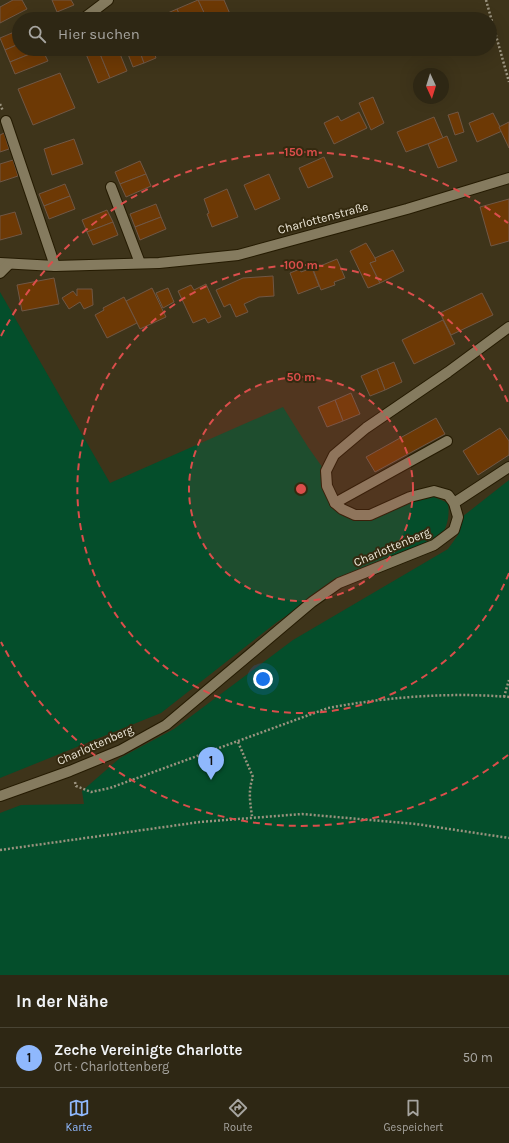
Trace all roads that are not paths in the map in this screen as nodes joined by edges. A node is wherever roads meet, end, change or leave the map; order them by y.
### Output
1 (108, 0) edge
2 (92, 12) edge
3 (6, 121) dead end
4 (509, 178) edge
5 (111, 187) dead end
6 (4, 263) edge
7 (140, 263) junction
8 (55, 266) junction
9 (0, 273) edge
10 (509, 327) edge
11 (447, 441) dead end
12 (509, 467) edge
13 (336, 502) junction
14 (454, 504) junction
15 (0, 796) edge

1 - 2 street
3 - 8 street
4 - 7 street, Charlottenstraße
5 - 7 street
6 - 8 street, Charlottenstraße
6 - 9 street
7 - 8 street, Charlottenstraße
10 - 13 street
11 - 13 street
12 - 14 street
13 - 14 street
14 - 15 street, Charlottenberg

